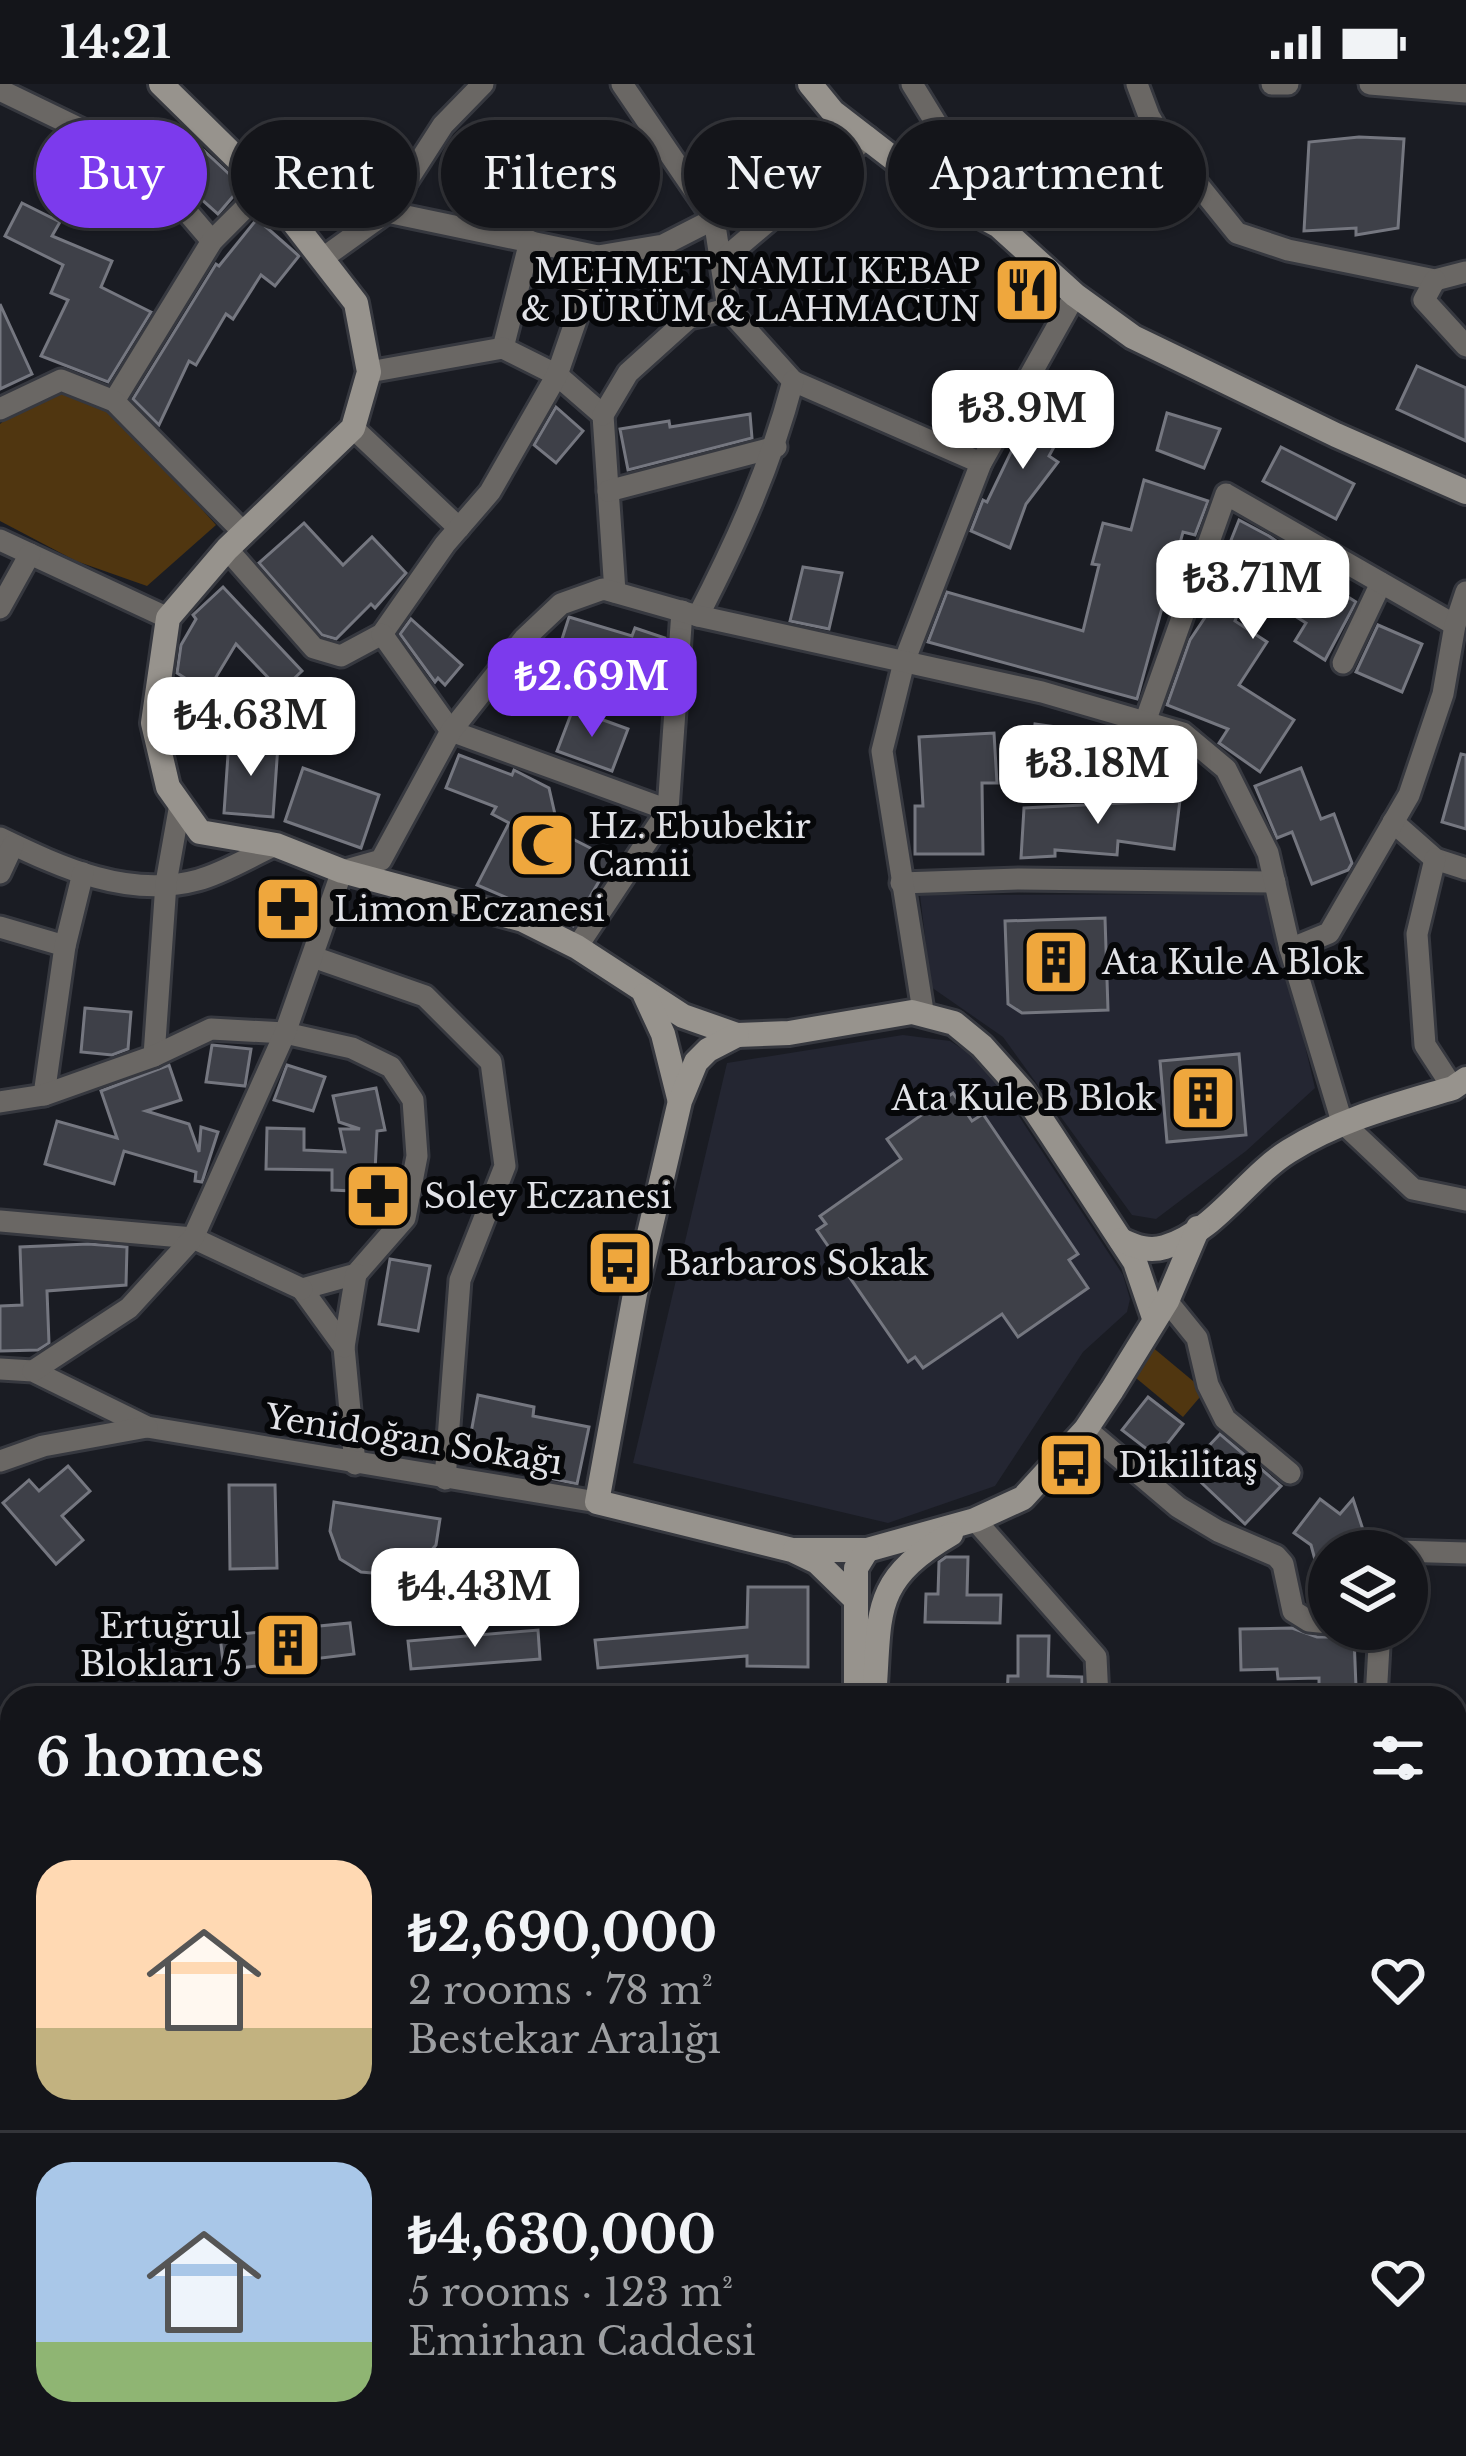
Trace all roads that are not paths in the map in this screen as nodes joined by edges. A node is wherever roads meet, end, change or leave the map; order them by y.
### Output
1 (161, 84) edge
2 (483, 84) edge
3 (622, 84) edge
4 (810, 84) edge
5 (912, 84) edge
6 (1137, 84) edge
7 (1273, 84) edge
8 (1288, 84) edge
9 (1370, 84) edge
10 (0, 90) edge
11 (1466, 92) edge
12 (934, 120) edge
13 (868, 136) junction
14 (888, 152) edge
15 (231, 153) edge
16 (417, 165) edge
17 (684, 175) edge
18 (417, 218) edge
19 (231, 222) edge
20 (298, 228) edge
21 (364, 228) edge
22 (696, 228) edge
23 (715, 228) edge
24 (1001, 228) edge
25 (212, 241) junction
26 (530, 241) junction
27 (598, 256) junction
28 (322, 258) junction
29 (720, 262) junction
30 (1466, 272) edge
31 (1435, 280) junction
32 (1075, 295) junction
33 (728, 309) junction
34 (1466, 346) edge
35 (503, 348) junction
36 (369, 372) junction
37 (556, 375) junction
38 (793, 381) junction
39 (114, 401) junction
40 (0, 409) edge
41 (603, 415) junction
42 (353, 428) junction
43 (776, 447) junction
44 (981, 463) junction
45 (608, 491) junction
46 (1466, 492) edge
47 (459, 527) junction
48 (0, 540) edge
49 (236, 541) junction
50 (30, 554) junction
51 (1381, 583) junction
52 (615, 592) junction
53 (1466, 592) edge
54 (0, 608) edge
55 (690, 613) junction
56 (168, 618) junction
57 (1455, 626) junction
58 (382, 634) junction
59 (904, 662) junction
60 (1343, 663) dead end
61 (1443, 694) junction
62 (1466, 699) edge
63 (1145, 722) junction
64 (451, 731) junction
65 (180, 804) junction
66 (668, 810) junction
67 (1394, 822) junction
68 (7, 842) edge
69 (276, 845) junction
70 (1435, 860) junction
71 (1466, 869) edge
72 (342, 871) junction
73 (0, 873) edge
74 (83, 873) junction
75 (166, 883) junction
76 (901, 883) junction
77 (1275, 883) junction
78 (0, 927) edge
79 (65, 946) junction
80 (577, 947) junction
81 (1290, 949) junction
82 (313, 957) junction
83 (641, 988) junction
84 (923, 1012) junction
85 (285, 1033) junction
86 (737, 1035) junction
87 (154, 1056) junction
88 (1459, 1083) edge
89 (44, 1095) junction
90 (680, 1101) junction
91 (0, 1102) edge
92 (1342, 1122) junction
93 (1466, 1200) edge
94 (0, 1221) edge
95 (1198, 1228) junction
96 (193, 1238) junction
97 (1121, 1240) junction
98 (356, 1274) junction
99 (302, 1289) junction
100 (1160, 1310) junction
101 (344, 1347) junction
102 (0, 1369) edge
103 (33, 1371) junction
104 (147, 1426) junction
105 (1086, 1429) junction
106 (0, 1461) edge
107 (355, 1465) junction
108 (1290, 1473) dead end
109 (446, 1479) junction
110 (597, 1502) junction
111 (975, 1520) junction
112 (792, 1550) junction
113 (867, 1550) junction
114 (1428, 1552) edge
115 (1466, 1553) edge
116 (856, 1600) junction
117 (1308, 1620) edge
118 (1379, 1650) edge
119 (858, 1686) edge
120 (860, 1686) edge
121 (1097, 1686) edge
122 (1377, 1686) edge

1 - 15 street
2 - 16 street
3 - 17 street
4 - 13 street
5 - 12 street
6 - 31 street
7 - 8 street
9 - 11 street
10 - 25 street
13 - 14 street
13 - 29 street
18 - 26 street
19 - 25 street
20 - 28 street
21 - 28 street
22 - 27 street
23 - 29 street
24 - 32 street
25 - 39 street
26 - 27 street
26 - 35 street
27 - 37 street
28 - 36 street
29 - 33 street
30 - 31 street
31 - 34 street
32 - 44 street
32 - 46 street
33 - 38 street
33 - 41 street
35 - 36 street
35 - 37 street
36 - 42 street
37 - 41 street
37 - 47 street
38 - 43 street
38 - 44 street
39 - 40 street
39 - 49 street
41 - 45 street
42 - 47 street
42 - 49 street
43 - 45 street
43 - 55 street
44 - 59 street
45 - 52 street
47 - 58 street
48 - 50 street
49 - 56 street
49 - 58 street
50 - 54 street
50 - 56 street
51 - 57 street
51 - 60 street
51 - 63 street
52 - 55 street
52 - 64 street
53 - 57 street
55 - 59 street
55 - 66 street
56 - 65 street
57 - 61 street
58 - 64 street
59 - 63 street
59 - 76 street
61 - 62 street
61 - 67 street
63 - 77 street
64 - 66 street
64 - 72 street
65 - 69 street
65 - 75 street
66 - 80 street
67 - 70 street
67 - 81 street
68 - 73 street
68 - 74 street
69 - 72 street
69 - 75 street
70 - 71 street
70 - 88 street
72 - 80 street
72 - 82 street
74 - 75 street
74 - 79 street
75 - 87 street
76 - 77 street
76 - 84 street
77 - 81 street
78 - 79 street
79 - 89 street
80 - 83 street
81 - 92 street
82 - 85 street
82 - 109 street
83 - 86 street
83 - 90 street
84 - 86 street
84 - 97 street
85 - 87 street
85 - 96 street
85 - 98 street
86 - 90 street
87 - 89 street
88 - 92 street
89 - 91 street
90 - 110 street
92 - 93 street
92 - 95 street
94 - 96 street
95 - 97 street
95 - 100 street
96 - 99 street
96 - 103 street
97 - 100 street
98 - 99 street
98 - 101 street
99 - 101 street
100 - 105 street
100 - 108 street
101 - 107 street
102 - 103 street
103 - 104 street, Yenidoğan Sokağı
104 - 106 street
104 - 107 street, Yenidoğan Sokağı
105 - 111 street
105 - 117 street
107 - 109 street, Yenidoğan Sokağı
109 - 110 street, Yenidoğan Sokağı
110 - 112 street, Yenidoğan Sokağı
111 - 113 street
111 - 120 street
111 - 121 street
112 - 113 street
112 - 116 street
113 - 116 street
114 - 115 street
116 - 119 street
118 - 122 street

